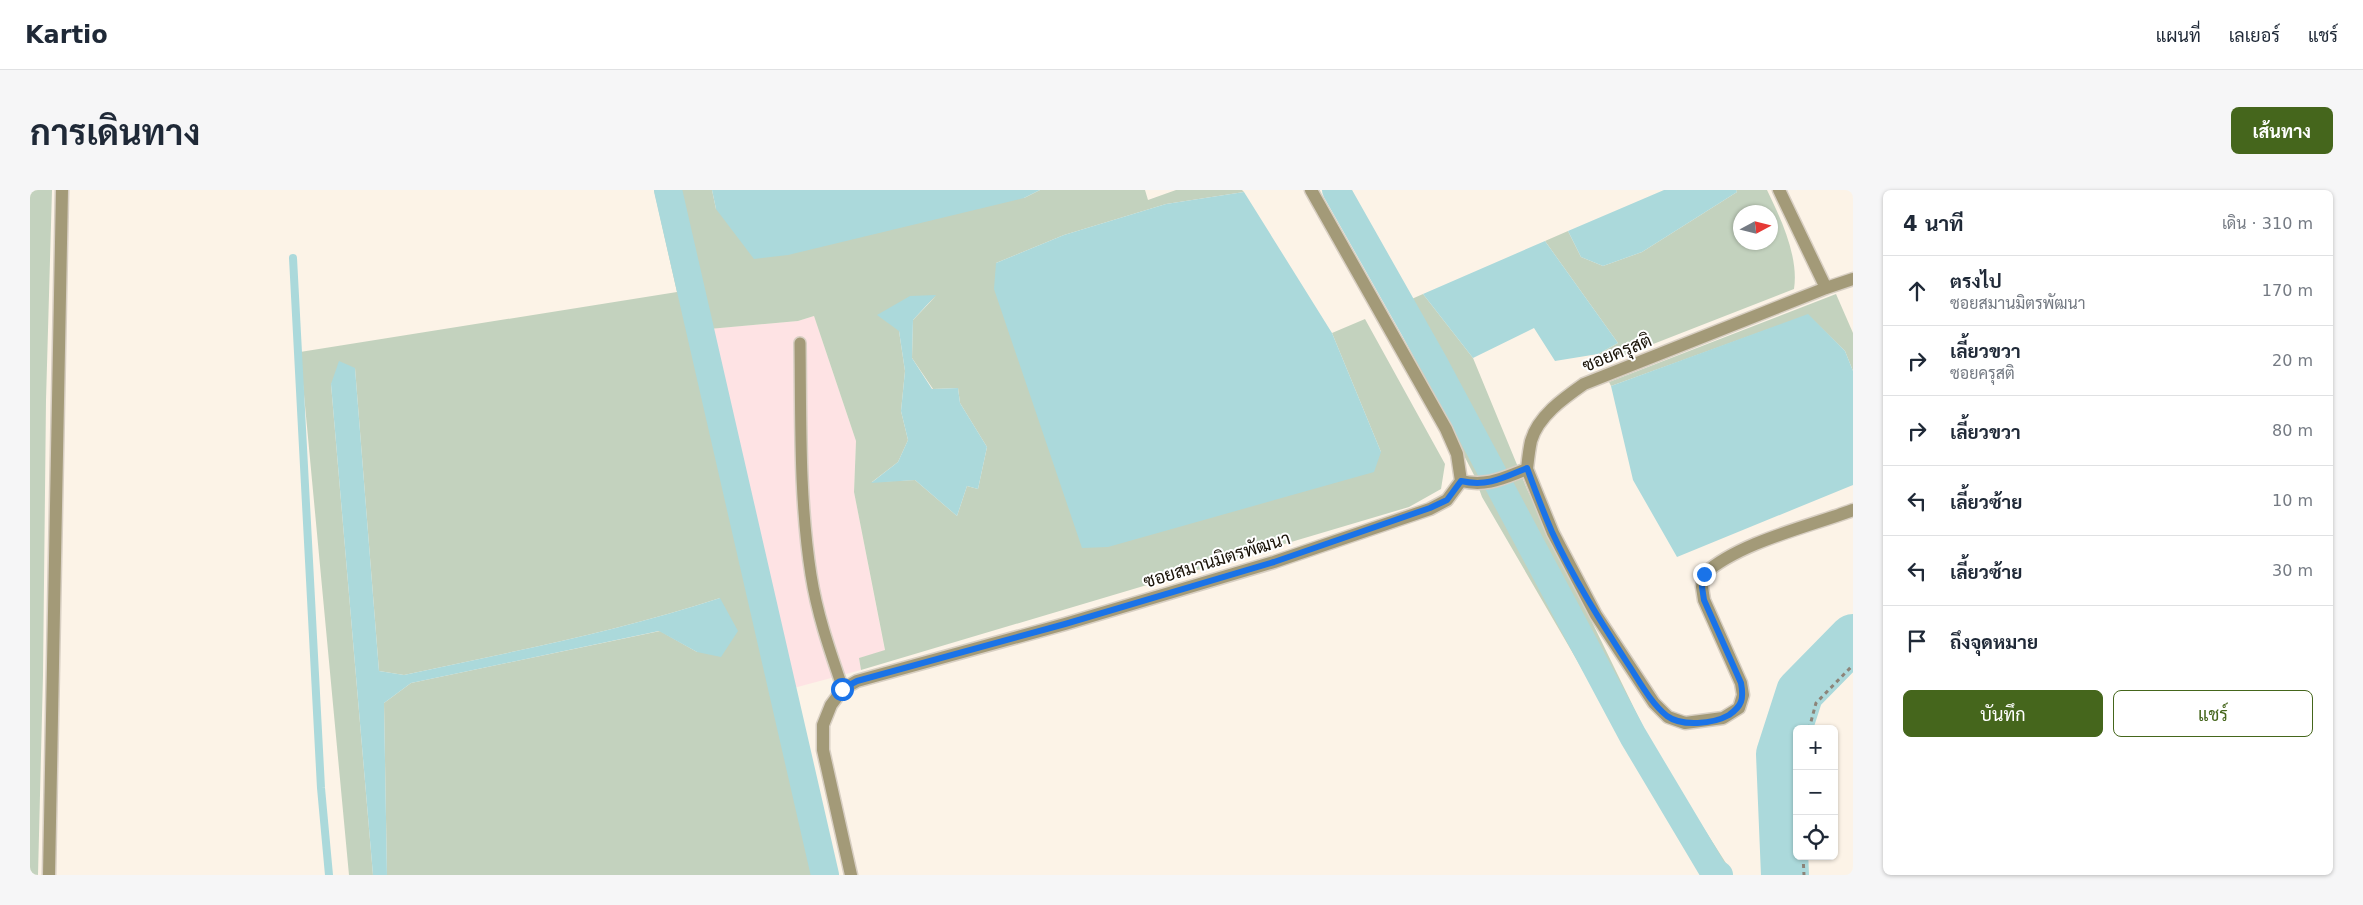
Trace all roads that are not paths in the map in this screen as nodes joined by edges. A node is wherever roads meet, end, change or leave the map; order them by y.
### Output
1 (62, 190) edge
2 (1311, 190) edge
3 (1779, 190) edge
4 (1853, 279) edge
5 (1826, 288) junction
6 (800, 342) dead end
7 (1527, 468) junction
8 (1461, 481) junction
9 (1853, 510) edge
10 (842, 689) junction
11 (49, 875) edge
12 (851, 875) edge

1 - 11 street
2 - 8 street
3 - 5 street
4 - 5 street, ซอยครุสติ
5 - 7 street, ซอยครุสติ
6 - 10 lane
7 - 8 street
7 - 9 street
8 - 10 street, ซอยสมานมิตรพัฒนา
10 - 12 street

